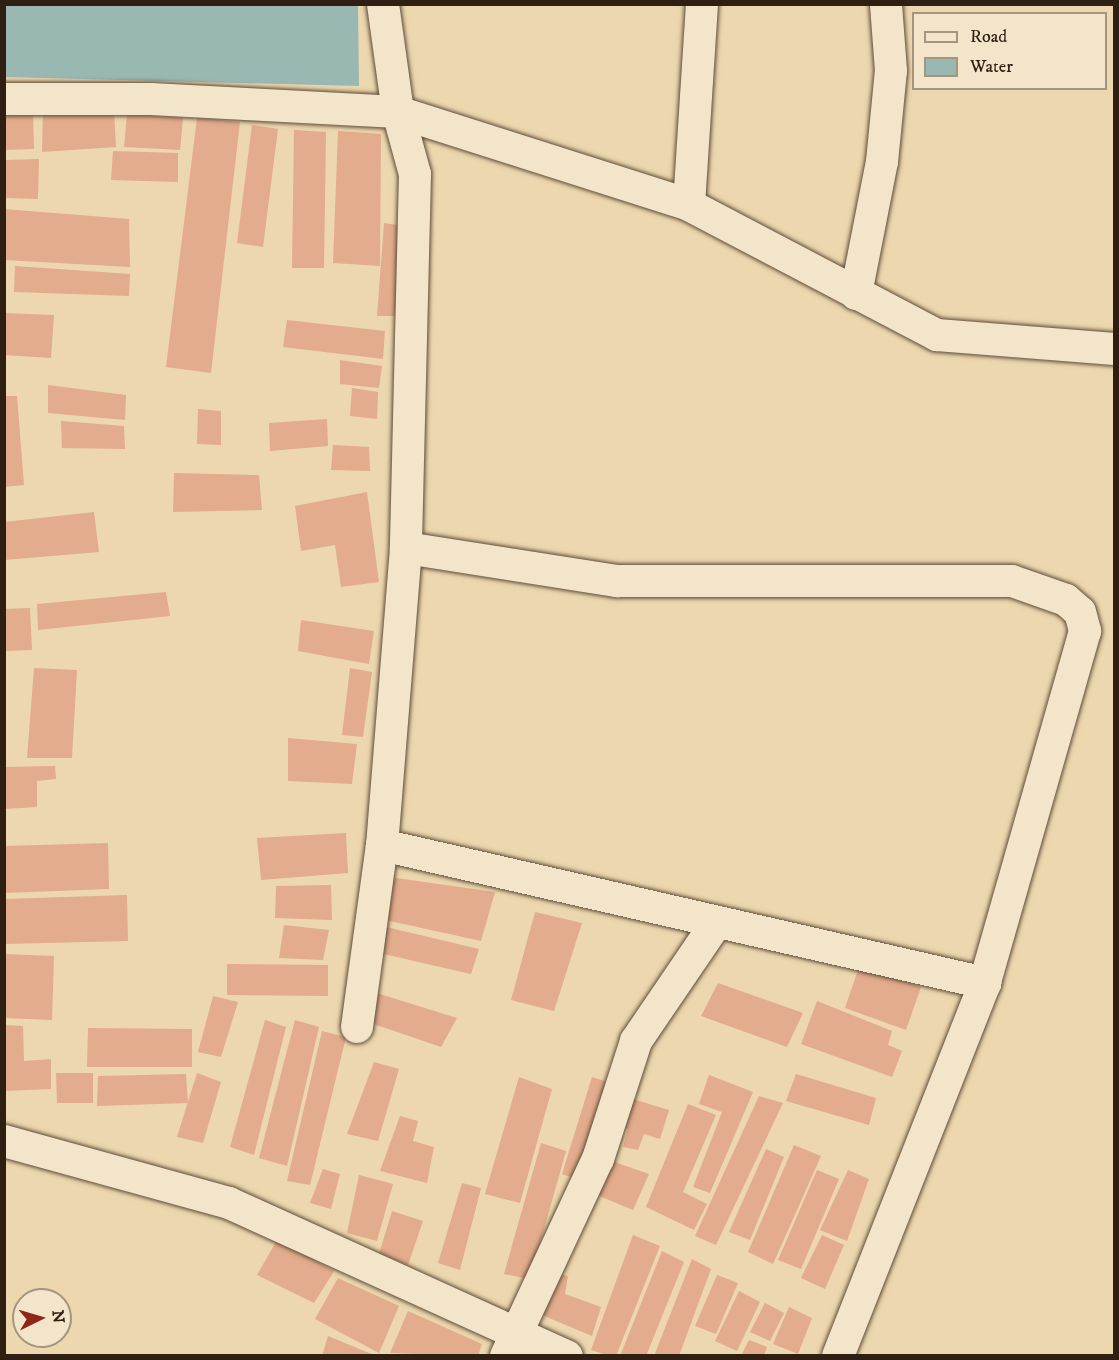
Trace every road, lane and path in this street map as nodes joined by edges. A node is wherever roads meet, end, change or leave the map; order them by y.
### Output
1 (383, 4) edge
2 (702, 4) edge
3 (886, 4) edge
4 (4, 99) edge
5 (398, 112) junction
6 (689, 205) junction
7 (856, 294) junction
8 (1114, 349) edge
9 (406, 548) junction
10 (382, 845) junction
11 (717, 922) junction
12 (985, 983) junction
13 (357, 1027) dead end
14 (4, 1141) edge
15 (511, 1343) edge
16 (567, 1356) edge
17 (838, 1356) edge

1 - 5 street
2 - 6 street
3 - 7 street
4 - 5 street
5 - 6 street
5 - 9 street
6 - 7 street
7 - 8 street
9 - 10 street
9 - 12 street
10 - 11 street
10 - 13 street
11 - 12 street
11 - 15 street
12 - 17 street
14 - 15 street
15 - 16 street

